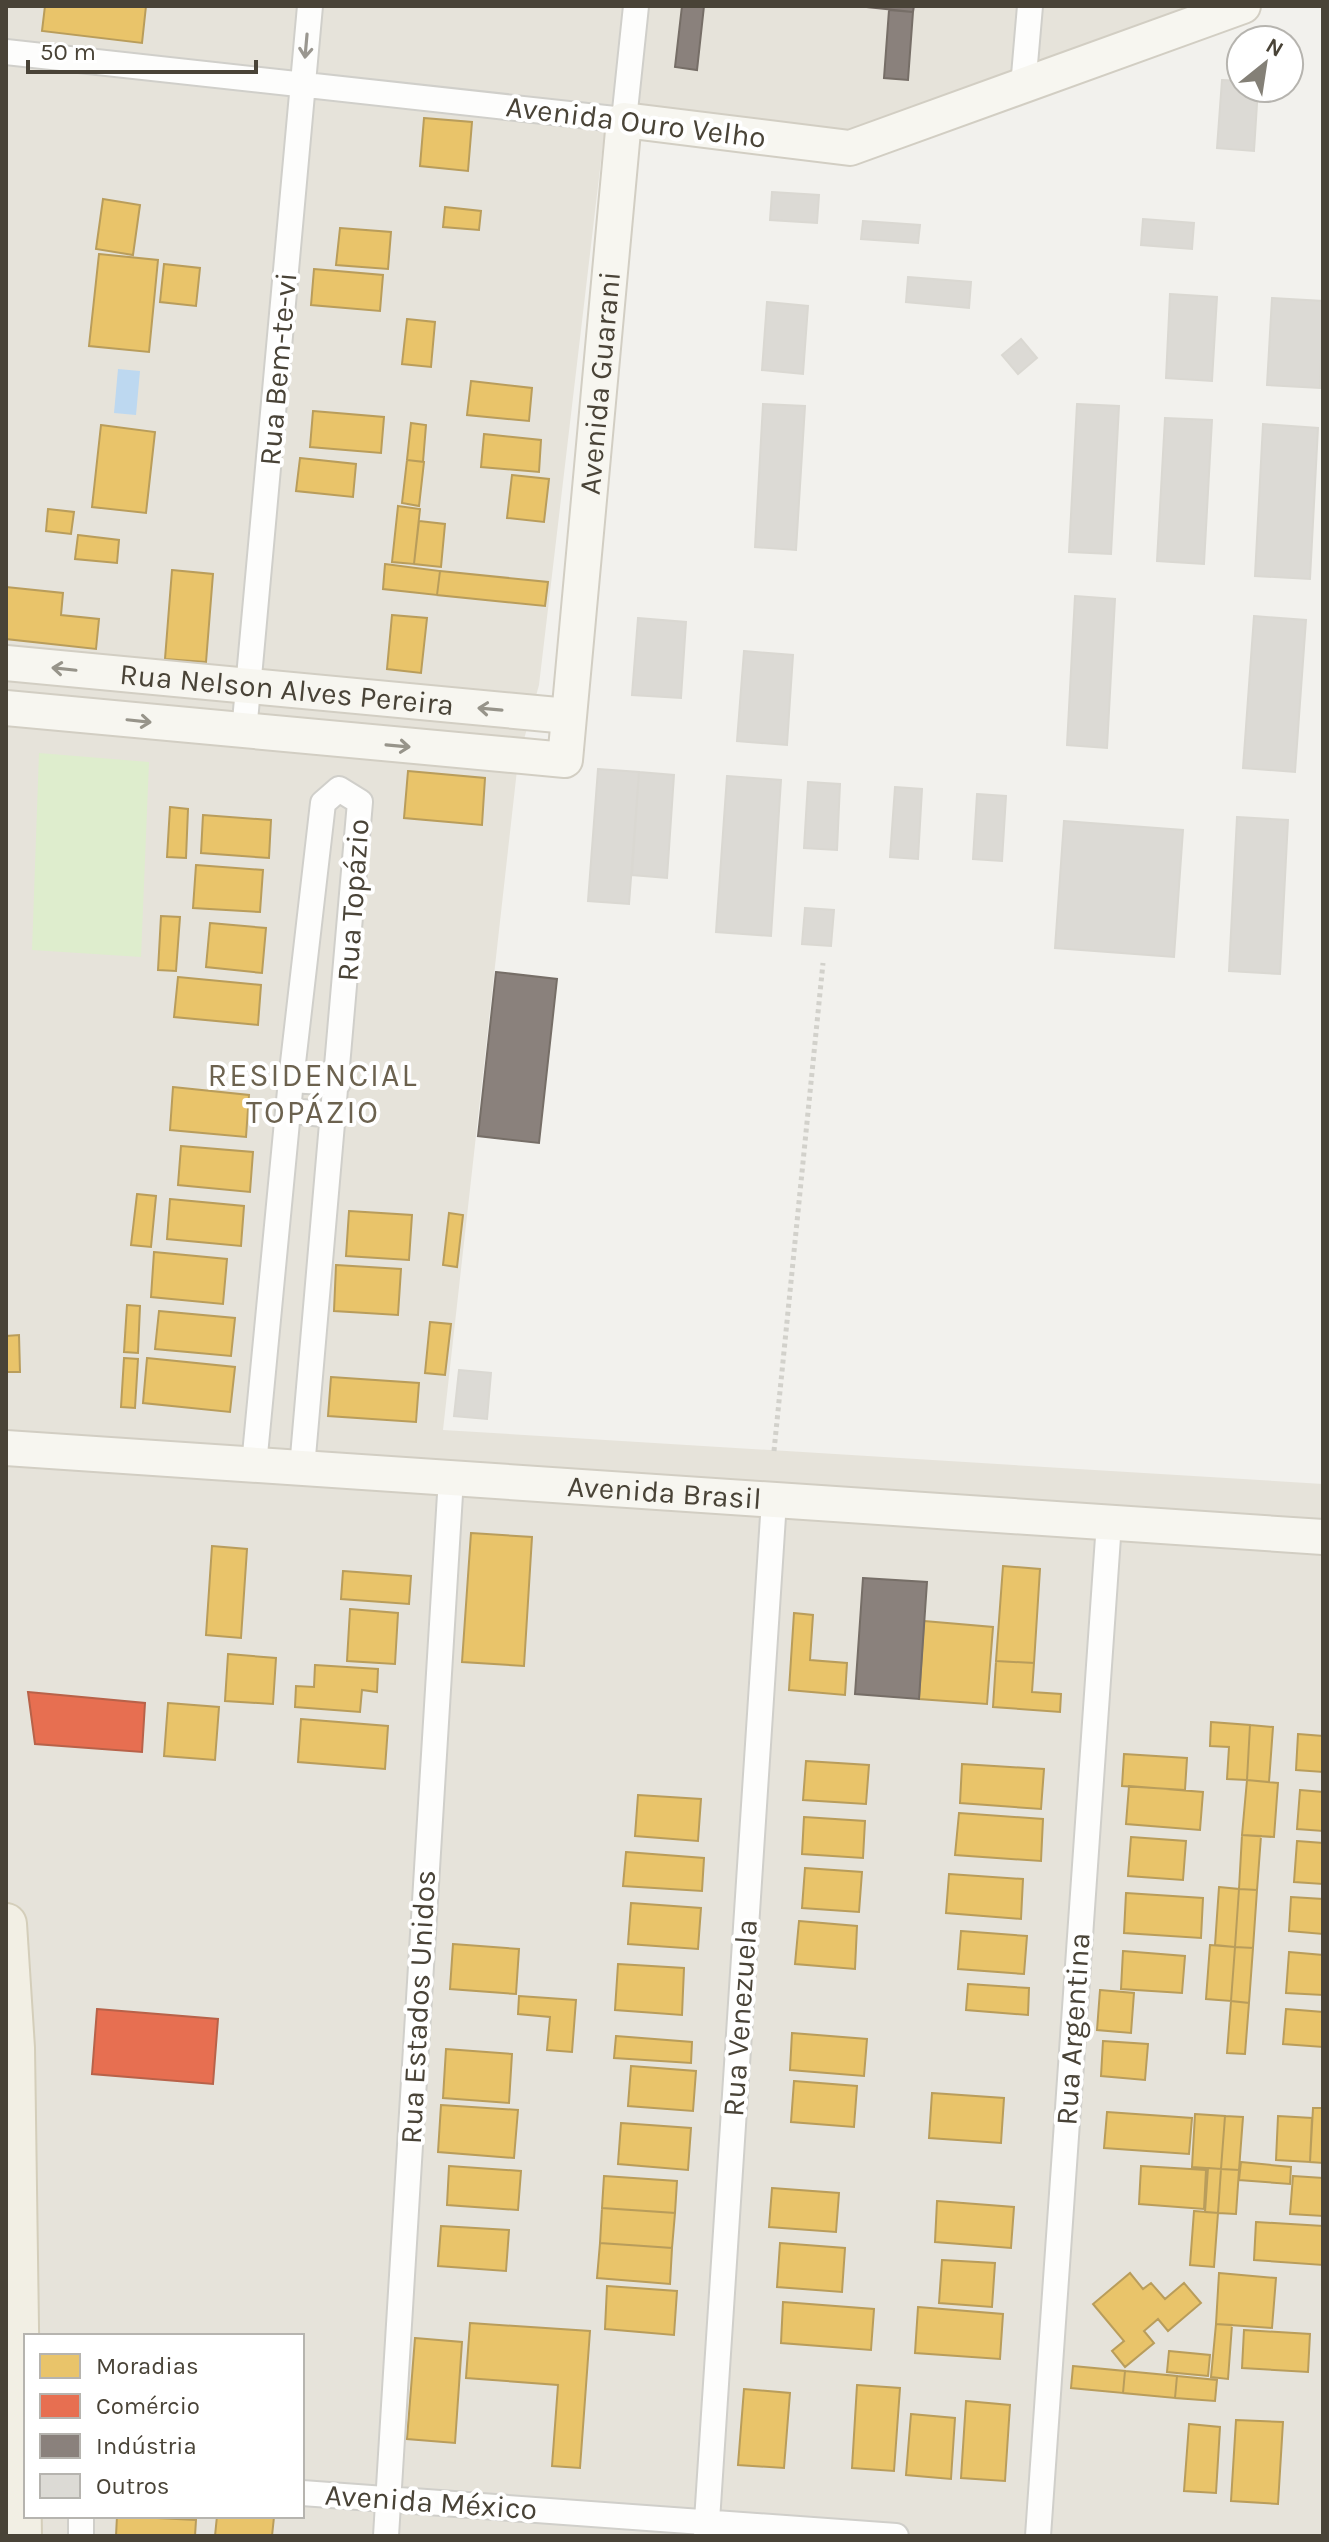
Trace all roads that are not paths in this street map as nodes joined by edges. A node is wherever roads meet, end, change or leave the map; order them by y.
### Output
1 (310, 6) edge
2 (636, 6) edge
3 (1030, 6) edge
4 (1243, 6) edge
5 (6, 52) edge
6 (303, 86) junction
7 (1023, 87) junction
8 (624, 120) junction
9 (6, 663) edge
10 (250, 688) junction
11 (6, 708) edge
12 (568, 716) junction
13 (244, 732) junction
14 (565, 760) joint
15 (291, 1080) junction
16 (338, 1083) junction
17 (291, 1111) junction
18 (335, 1115) junction
19 (6, 1448) edge
20 (254, 1465) junction
21 (302, 1468) junction
22 (451, 1478) junction
23 (774, 1501) junction
24 (1109, 1523) junction
25 (1323, 1537) edge
26 (6, 1924) edge
27 (24, 2473) edge
28 (304, 2493) edge
29 (388, 2499) junction
30 (706, 2529) edge
31 (21, 2536) edge
32 (386, 2536) edge
33 (896, 2536) edge
34 (1038, 2536) edge

1 -> 6 street, Rua Bem-te-vi
2 - 8 street, Avenida Guarani
3 - 7 street
4 - 7 street, Avenida Ouro Velho
5 - 6 street, Avenida Ouro Velho
6 - 8 street, Avenida Ouro Velho
6 - 10 street, Rua Bem-te-vi
7 - 8 street, Avenida Ouro Velho
8 - 12 street, Avenida Guarani
10 -> 9 street, Rua Nelson Alves Pereira
12 -> 10 street, Rua Nelson Alves Pereira
10 - 13 street, Rua Bem-te-vi
11 -> 13 street, Rua Nelson Alves Pereira
12 - 14 street, Avenida Guarani
13 -> 14 street, Rua Nelson Alves Pereira
15 - 16 street
15 - 16 street, Rua Topázio
15 - 17 street, Rua Topázio
16 - 18 street, Rua Topázio
17 - 18 street
17 - 20 street, Rua Topázio
18 - 21 street, Rua Topázio
19 - 20 street, Avenida Brasil
20 - 21 street, Avenida Brasil
21 - 22 street, Avenida Brasil
22 - 23 street, Avenida Brasil
22 - 29 street, Rua Estados Unidos
23 - 24 street, Avenida Brasil
23 - 30 street, Rua Venezuela
24 - 25 street, Avenida Brasil
24 - 34 street, Rua Argentina
26 - 27 main road
27 - 31 main road
28 - 29 street, Avenida México
29 - 30 street, Avenida México
29 - 32 street, Rua Estados Unidos
30 - 33 street, Avenida México

